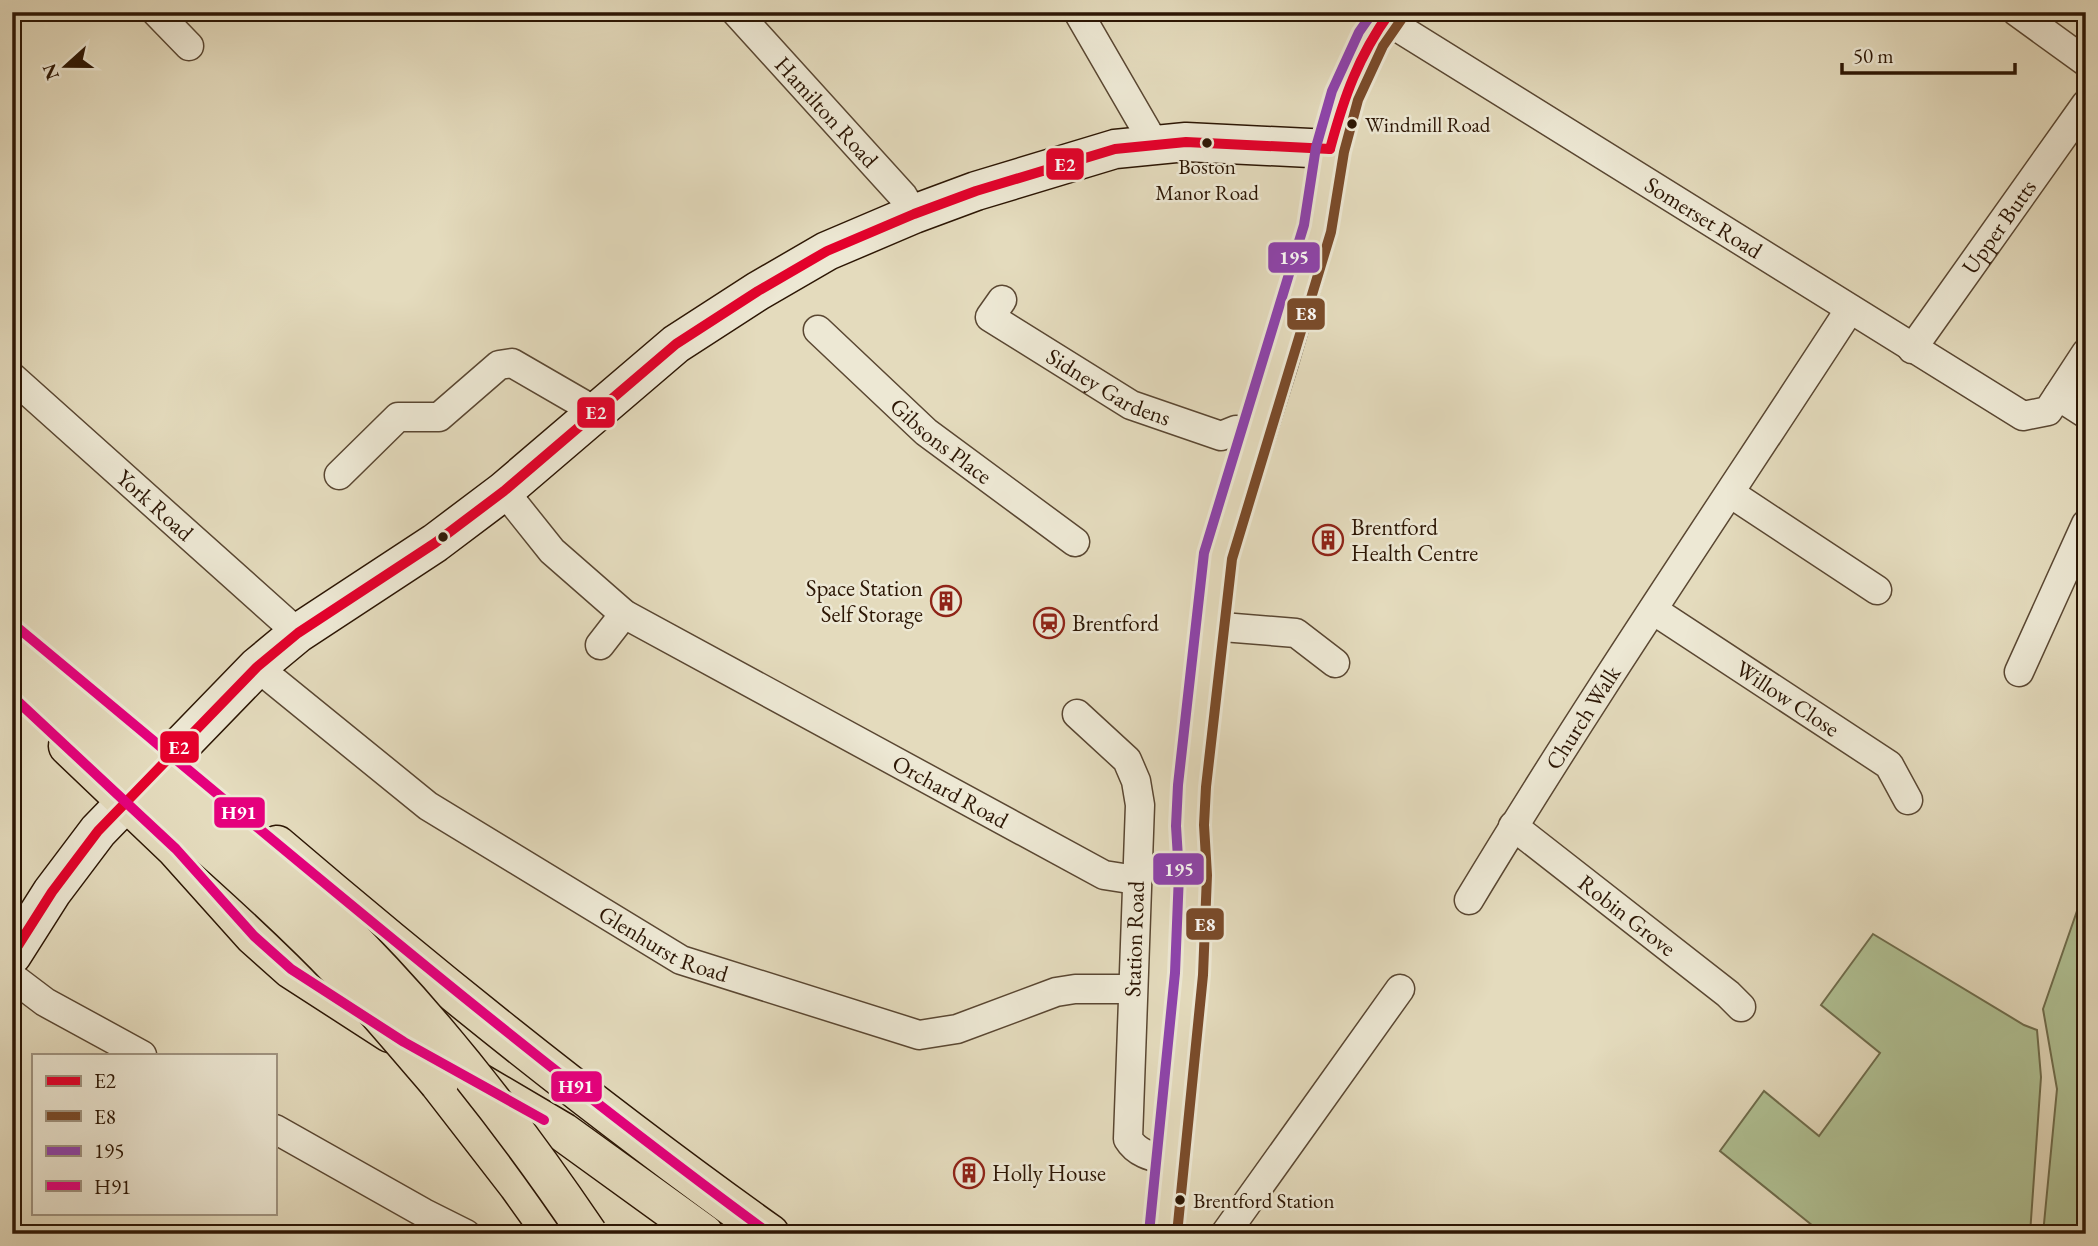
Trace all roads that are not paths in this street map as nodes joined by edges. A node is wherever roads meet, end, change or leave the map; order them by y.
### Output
1 (156, 12) edge
2 (736, 12) edge
3 (1078, 12) edge
4 (2017, 12) edge
5 (1388, 16) edge
6 (189, 46) dead end
7 (2086, 62) edge
8 (2086, 104) edge
9 (1155, 145) junction
10 (1329, 149) junction
11 (914, 214) junction
12 (1002, 300) dead end
13 (1850, 309) junction
14 (818, 330) dead end
15 (1912, 349) junction
16 (2086, 353) edge
17 (12, 377) edge
18 (2058, 396) junction
19 (595, 411) junction
20 (2086, 414) edge
21 (1255, 435) junction
22 (339, 475) dead end
23 (504, 491) junction
24 (1730, 494) junction
25 (2086, 524) edge
26 (1075, 542) dead end
27 (1877, 590) dead end
28 (1653, 610) junction
29 (624, 614) junction
30 (12, 623) edge
31 (1210, 626) junction
32 (298, 633) junction
33 (12, 641) edge
34 (600, 645) dead end
35 (1335, 663) dead end
36 (257, 667) junction
37 (2019, 671) dead end
38 (12, 678) edge
39 (12, 696) edge
40 (1077, 714) dead end
41 (172, 755) junction
42 (1908, 800) dead end
43 (126, 802) junction
44 (1513, 826) junction
45 (1136, 880) junction
46 (1469, 900) dead end
47 (13, 954) edge
48 (12, 977) edge
49 (1132, 989) junction
50 (1401, 989) dead end
51 (1741, 1007) dead end
52 (140, 1054) edge
53 (276, 1130) edge
54 (1169, 1161) junction
55 (466, 1234) edge
56 (552, 1234) edge
57 (588, 1234) edge
58 (704, 1234) edge
59 (770, 1234) edge
60 (1163, 1234) edge
61 (1224, 1234) edge

1 - 6 street
2 - 11 street, Hamilton Road
3 - 9 street
4 - 7 street
5 - 10 main road
5 - 13 street, Somerset Road
8 - 15 street, Upper Butts
9 - 10 main road
9 - 11 main road
10 - 21 main road
11 - 19 main road
12 - 21 street, Sidney Gardens
13 - 15 street, Somerset Road
13 - 24 street
14 - 26 street, Gibsons Place
15 - 18 street, Somerset Road
16 - 18 street
17 - 32 street, York Road
18 - 20 street
19 - 22 street
19 - 23 main road
21 - 31 main road
23 - 29 street, Orchard Road
23 - 32 main road
24 - 27 street
24 - 28 street, Church Walk
25 - 37 street
28 - 42 street, Willow Close
28 - 44 street, Church Walk
29 - 34 street
29 - 45 street, Orchard Road
30 - 41 main road
31 - 35 street
31 - 54 main road
32 - 36 main road
33 - 57 main road, bridge
36 - 41 main road
36 - 49 street, Glenhurst Road
38 - 56 main road, bridge
39 - 43 main road
40 - 45 street, Station Road
41 - 43 main road
41 - 59 main road
43 - 47 main road
43 - 58 main road
44 - 46 street, Church Walk
44 - 51 street, Robin Grove
45 - 49 street, Station Road
48 - 52 street
49 - 54 street, Station Road
50 - 61 street
53 - 55 street
54 - 60 main road

